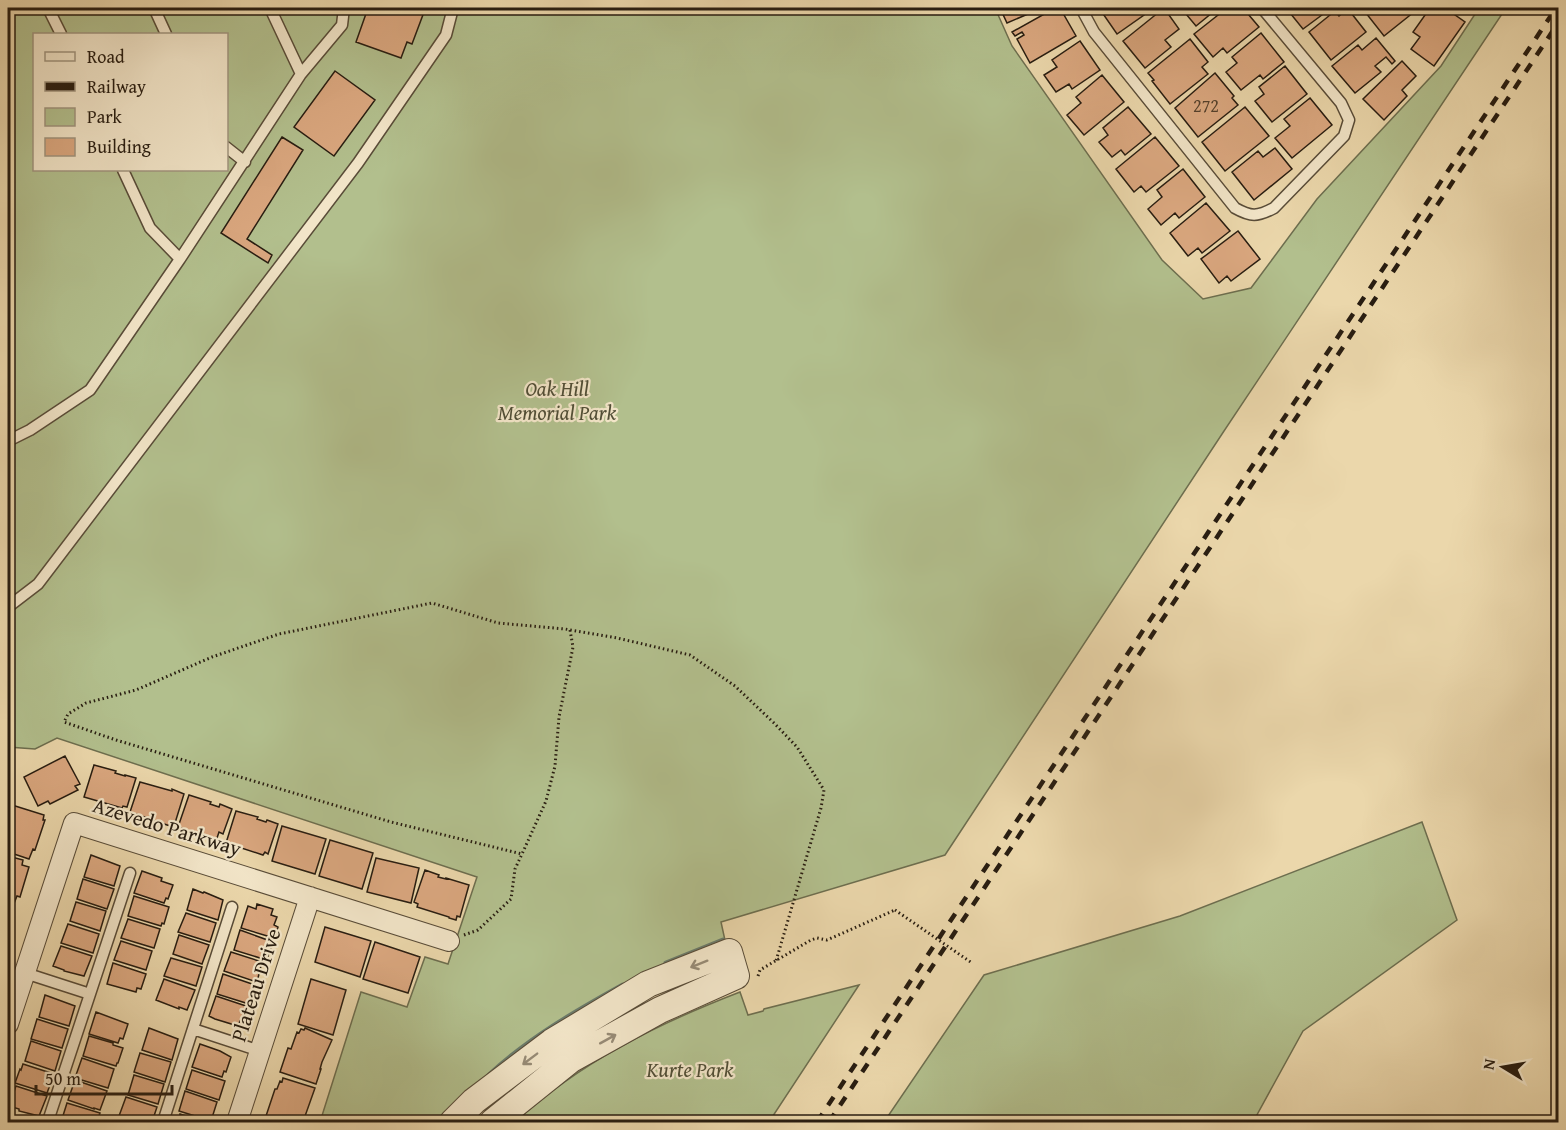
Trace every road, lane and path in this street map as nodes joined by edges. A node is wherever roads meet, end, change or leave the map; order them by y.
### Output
1 (48, 8) edge
2 (154, 8) edge
3 (270, 8) edge
4 (344, 8) edge
5 (453, 8) edge
6 (1081, 8) edge
7 (1262, 8) edge
8 (60, 33) edge
9 (166, 33) edge
10 (301, 74) junction
11 (228, 149) edge
12 (245, 162) junction
13 (123, 171) edge
14 (180, 259) junction
15 (8, 441) edge
16 (8, 607) edge
17 (570, 630) junction
18 (522, 854) junction
19 (130, 873) dead end
20 (310, 897) junction
21 (232, 907) dead end
22 (448, 941) joint
23 (776, 961) junction
24 (972, 963) dead end
25 (25, 973) junction
26 (757, 978) dead end
27 (90, 994) junction
28 (8, 1024) edge
29 (193, 1029) junction
30 (260, 1051) junction
31 (8, 1114) edge
32 (49, 1118) dead end
33 (33, 1122) edge
34 (163, 1122) edge
35 (237, 1122) edge
36 (453, 1122) edge
37 (493, 1122) edge

1 - 8 lane
2 - 9 lane
3 - 10 lane
4 - 10 lane
5 - 16 lane
6 - 7 lane
10 - 12 lane
11 - 12 lane
12 - 14 lane
13 - 14 lane
14 - 15 lane
17 - 18 path
17 - 18 path
17 - 23 path
18 - 22 path
19 - 27 lane
20 - 22 street
20 - 25 street, Azevedo Parkway
20 - 30 street, Plateau Drive
21 - 29 lane
23 - 24 path, bridge
23 - 26 path
25 - 27 lane
25 - 28 street, Azevedo Parkway
27 - 32 lane
29 - 30 lane
29 - 34 lane
30 - 35 street, Plateau Drive
31 - 33 path
37 -> 36 street

